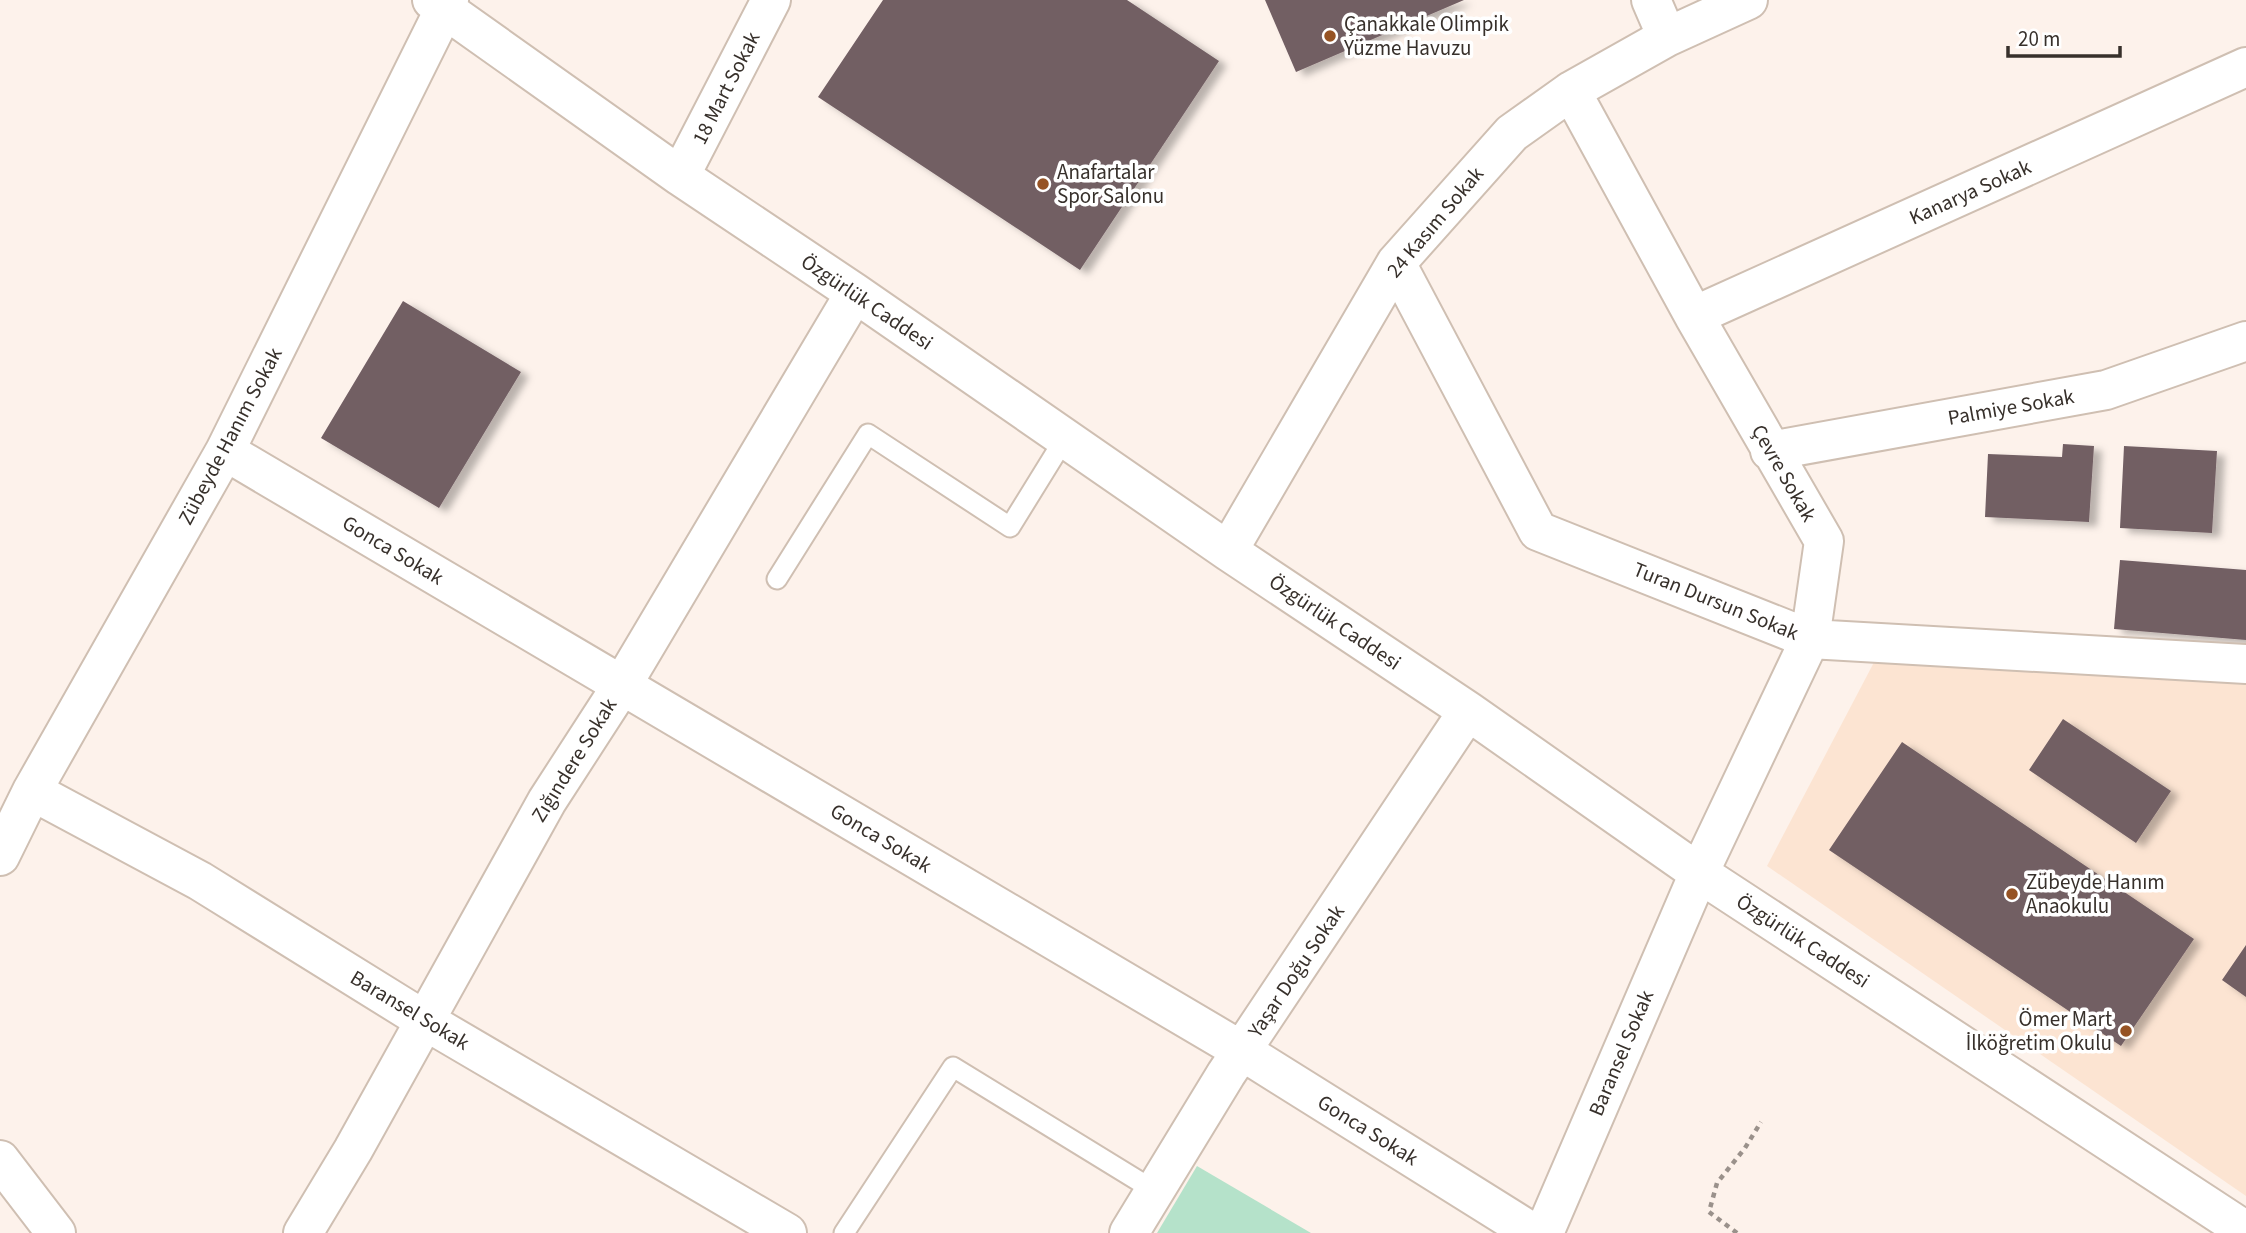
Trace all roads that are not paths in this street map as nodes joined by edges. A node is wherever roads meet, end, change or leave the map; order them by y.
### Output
1 (771, 0) edge
2 (1651, 0) edge
3 (1748, 0) edge
4 (442, 3) edge
5 (1667, 37) junction
6 (2246, 67) edge
7 (1571, 91) junction
8 (680, 176) junction
9 (1396, 263) junction
10 (855, 293) junction
11 (1694, 316) junction
12 (2246, 341) edge
13 (1065, 438) junction
14 (225, 451) junction
15 (1770, 451) junction
16 (1228, 551) junction
17 (777, 579) dead end
18 (1810, 639) junction
19 (2246, 664) edge
20 (622, 685) junction
21 (1468, 711) junction
22 (32, 791) junction
23 (0, 856) edge
24 (1699, 873) junction
25 (424, 1020) junction
26 (1242, 1051) junction
27 (0, 1160) edge
28 (1155, 1191) junction
29 (2246, 1231) edge
30 (56, 1233) edge
31 (303, 1233) edge
32 (787, 1233) edge
33 (844, 1233) edge
34 (1129, 1233) edge
35 (1533, 1233) edge
36 (1544, 1233) edge

1 - 8 street, 18 Mart Sokak
2 - 5 street
3 - 5 street, 24 Kasım Sokak
4 - 8 street, Özgürlük Caddesi
4 - 14 street, Zübeyde Hanım Sokak
5 - 7 street, 24 Kasım Sokak
6 - 11 street, Kanarya Sokak
7 - 9 street, 24 Kasım Sokak
7 - 11 street, Çevre Sokak
8 - 10 street, Özgürlük Caddesi
9 - 16 street, 24 Kasım Sokak
9 - 18 street, Turan Dursun Sokak
10 - 13 street, Özgürlük Caddesi
10 - 20 street, Zığındere Sokak
11 - 15 street, Çevre Sokak
12 - 15 street, Palmiye Sokak
13 - 16 street, Özgürlük Caddesi
13 - 17 lane
14 - 20 street, Gonca Sokak
14 - 22 street, Zübeyde Hanım Sokak
15 - 18 street, Çevre Sokak
16 - 21 street, Özgürlük Caddesi
18 - 19 street, Turan Dursun Sokak
18 - 24 street, Çevre Sokak
20 - 25 street, Zığındere Sokak
20 - 26 street, Gonca Sokak
21 - 24 street, Özgürlük Caddesi
21 - 26 street, Yaşar Doğu Sokak
22 - 23 street, Zübeyde Hanım Sokak
22 - 25 street, Baransel Sokak
24 - 29 street, Özgürlük Caddesi
24 - 36 street, Baransel Sokak
25 - 31 street, Zığındere Sokak
25 - 32 street, Baransel Sokak
26 - 28 street, Yaşar Doğu Sokak
26 - 35 street, Gonca Sokak
27 - 30 street
28 - 33 lane
28 - 34 street, Yaşar Doğu Sokak

